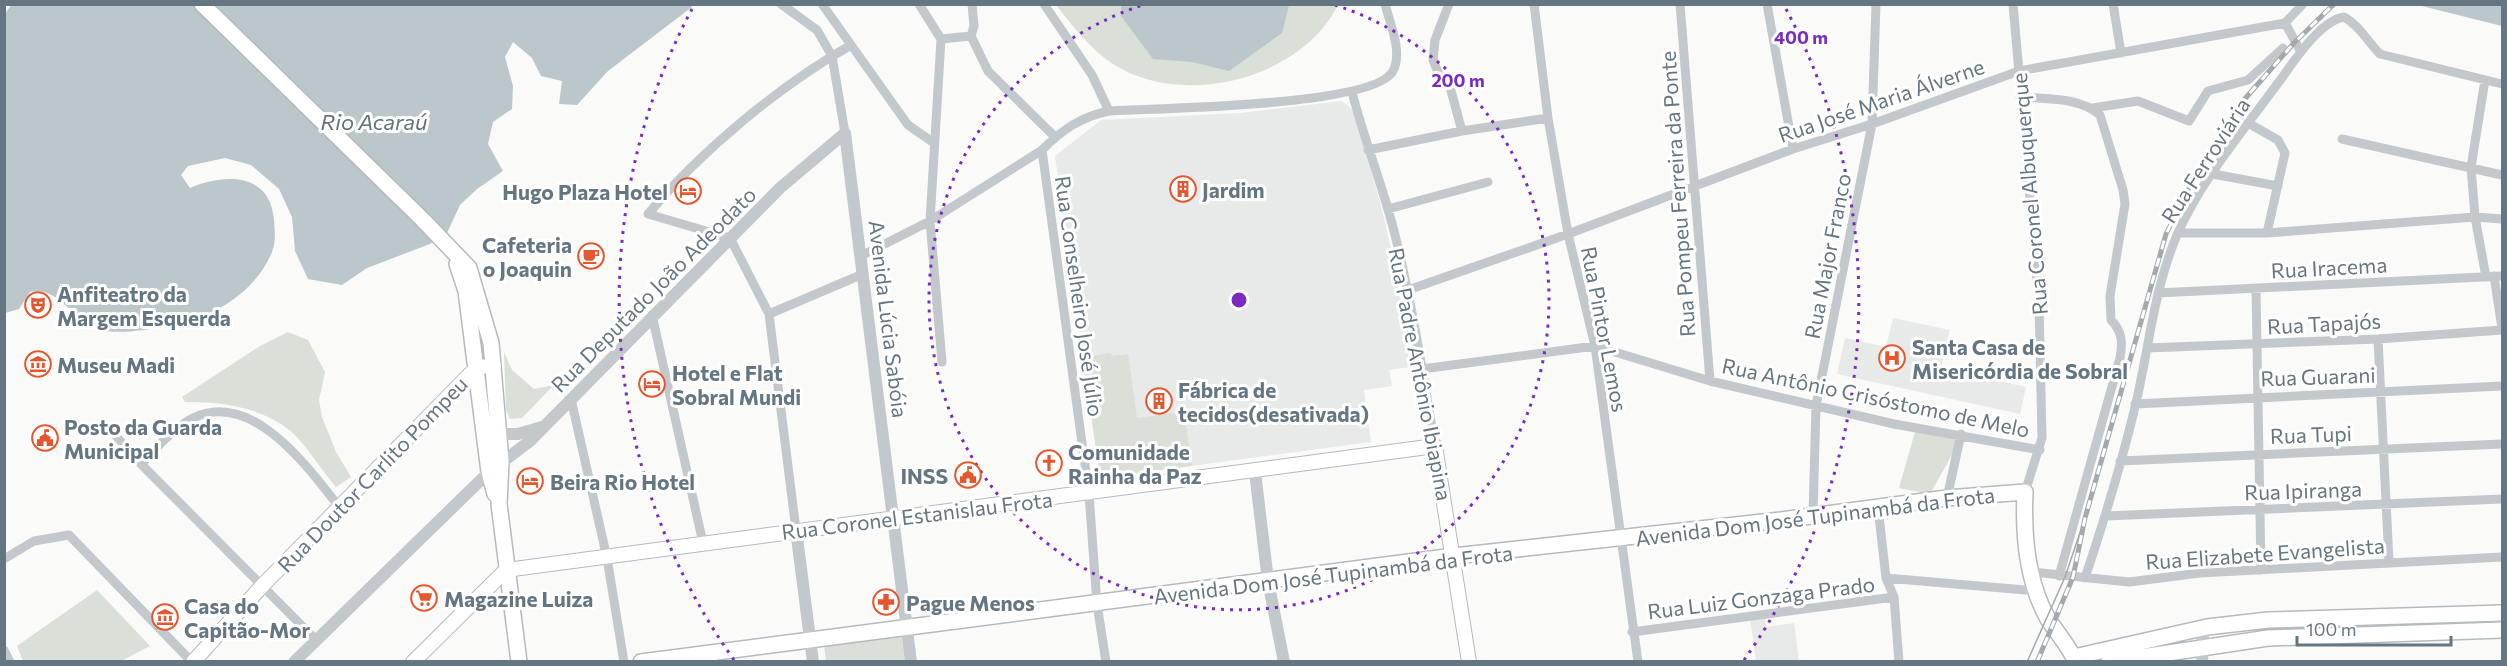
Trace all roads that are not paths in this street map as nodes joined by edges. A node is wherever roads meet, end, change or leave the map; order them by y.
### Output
1 (202, 4) edge
2 (781, 4) edge
3 (822, 4) edge
4 (919, 4) edge
5 (972, 4) edge
6 (1044, 4) edge
7 (1385, 4) edge
8 (1449, 4) edge
9 (1534, 4) edge
10 (1680, 4) edge
11 (1767, 4) edge
12 (1876, 4) edge
13 (2013, 4) edge
14 (2113, 4) edge
15 (2303, 4) edge
16 (2285, 23) junction
17 (971, 36) junction
18 (941, 39) junction
19 (851, 45) junction
20 (2283, 48) dead end
21 (2301, 52) junction
22 (2121, 54) junction
23 (832, 56) junction
24 (2019, 72) junction
25 (2485, 80) junction
26 (2502, 84) edge
27 (1352, 92) junction
28 (2020, 97) junction
29 (2093, 108) junction
30 (1108, 111) junction
31 (1548, 118) junction
32 (2248, 123) junction
33 (1872, 124) junction
34 (1462, 131) junction
35 (845, 133) junction
36 (1055, 137) junction
37 (2342, 139) dead end
38 (934, 144) junction
39 (1793, 149) junction
40 (1042, 150) junction
41 (1368, 150) junction
42 (2471, 167) junction
43 (2212, 174) junction
44 (2502, 175) edge
45 (1488, 182) dead end
46 (1695, 186) junction
47 (2278, 186) junction
48 (1388, 210) junction
49 (2475, 217) junction
50 (2502, 219) edge
51 (930, 221) junction
52 (2178, 233) junction
53 (1568, 234) junction
54 (2267, 234) junction
55 (730, 238) junction
56 (450, 247) junction
57 (861, 256) junction
58 (863, 274) junction
59 (2494, 276) edge
60 (2256, 289) junction
61 (1408, 290) junction
62 (2158, 294) junction
63 (769, 314) junction
64 (652, 315) junction
65 (2502, 329) edge
66 (2378, 339) junction
67 (2257, 345) junction
68 (1595, 346) junction
69 (2147, 348) junction
70 (942, 362) dead end
71 (494, 366) junction
72 (477, 367) junction
73 (1422, 369) junction
74 (1710, 381) junction
75 (2502, 386) edge
76 (2381, 392) junction
77 (2259, 396) junction
78 (571, 399) junction
79 (2135, 404) junction
80 (1816, 406) junction
81 (108, 427) dead end
82 (543, 427) junction
83 (498, 434) junction
84 (1960, 434) junction
85 (2502, 444) edge
86 (1436, 446) junction
87 (2382, 449) junction
88 (2040, 450) junction
89 (2261, 454) junction
90 (2120, 461) junction
91 (501, 462) junction
92 (141, 464) junction
93 (489, 472) junction
94 (1255, 472) junction
95 (2025, 492) junction
96 (1089, 494) junction
97 (1947, 498) junction
98 (2502, 500) edge
99 (498, 504) junction
100 (2385, 505) junction
101 (1878, 507) junction
102 (340, 508) junction
103 (2261, 510) junction
104 (1813, 515) junction
105 (2106, 516) junction
106 (894, 517) junction
107 (796, 530) junction
108 (1621, 539) junction
109 (703, 543) junction
110 (1454, 556) junction
111 (2502, 557) edge
112 (607, 558) junction
113 (4, 559) edge
114 (2389, 562) junction
115 (506, 570) junction
116 (2261, 570) junction
117 (2031, 572) junction
118 (2059, 576) junction
119 (1886, 578) junction
120 (2085, 578) junction
121 (1268, 581) junction
122 (262, 586) junction
123 (2036, 591) junction
124 (1894, 597) junction
125 (1097, 604) junction
126 (2502, 613) edge
127 (906, 627) junction
128 (2207, 627) junction
129 (2502, 630) edge
130 (1632, 632) junction
131 (809, 638) junction
132 (315, 639) junction
133 (2203, 646) junction
134 (4, 651) edge
135 (2075, 659) edge
136 (2118, 661) edge
137 (10, 662) edge
138 (193, 662) edge
139 (294, 662) edge
140 (412, 662) edge
141 (519, 662) edge
142 (624, 662) edge
143 (641, 662) edge
144 (813, 662) edge
145 (911, 662) edge
146 (1106, 662) edge
147 (1284, 662) edge
148 (1469, 662) edge
149 (1638, 662) edge
150 (1899, 662) edge
151 (2202, 662) edge

1 - 56 main road
2 - 23 street, Avenida Lúcia Sabóia
3 - 19 street
4 - 18 street
5 - 17 street
6 - 30 street
7 - 27 street
8 - 34 street
9 - 31 street, Rua Pintor Lemos
10 - 46 street, Rua Pompeu Ferreira da Ponte
11 - 39 street
12 - 33 street, Rua Major Franco
13 - 24 street, Rua Coronel Albuquerque
14 - 22 street
15 - 16 street
16 - 21 street
16 - 22 street, Rua José Maria Álverne
17 - 18 street
17 - 36 street
18 - 38 street
19 - 23 street
19 - 38 street
20 - 29 street
21 - 25 street, Rua Ferroviária
21 - 32 street, Rua Ferroviária
22 - 24 street, Rua José Maria Álverne
23 - 35 street, Avenida Lúcia Sabóia
23 - 55 street
24 - 28 street, Rua Coronel Albuquerque
24 - 33 street, Rua José Maria Álverne
25 - 26 street
25 - 42 street
27 - 30 street
27 - 41 street, Rua Padre Antônio Ibiapina
28 - 29 street
28 - 88 street, Rua Coronel Albuquerque
29 - 118 street
30 - 36 street
31 - 34 street
31 - 53 street, Rua Pintor Lemos
32 - 43 street, Rua Ferroviária
32 - 47 street
33 - 39 street, Rua José Maria Álverne
33 - 80 street, Rua Major Franco
34 - 41 street
35 - 55 street, Rua Deputado João Adeodato
35 - 57 street, Avenida Lúcia Sabóia
36 - 40 street
37 - 42 street
38 - 51 street
39 - 46 street, Rua José Maria Álverne
40 - 51 street
40 - 96 street, Rua Conselheiro José Júlio
41 - 48 street, Rua Padre Antônio Ibiapina
42 - 44 street
42 - 49 street
43 - 47 street
43 - 52 street, Rua Ferroviária
45 - 48 street
46 - 53 street, Rua José Maria Álverne
46 - 74 street, Rua Pompeu Ferreira da Ponte
47 - 54 street
48 - 61 street, Rua Padre Antônio Ibiapina
49 - 50 street
49 - 54 street
49 - 59 street
51 - 57 street
51 - 70 street
52 - 54 street
52 - 62 street, Rua Ferroviária
53 - 61 street, Rua José Maria Álverne
53 - 68 street, Rua Pintor Lemos
55 - 63 street
55 - 64 street, Rua Deputado João Adeodato
56 - 71 main road
56 - 72 main road
57 - 58 street, Avenida Lúcia Sabóia
58 - 63 street
58 - 106 street, Avenida Lúcia Sabóia
59 - 60 street, Rua Iracema
59 - 65 street
60 - 62 street, Rua Iracema
60 - 67 street
61 - 73 street, Rua Padre Antônio Ibiapina
62 - 69 street, Rua Ferroviária
63 - 107 street
64 - 78 street, Rua Deputado João Adeodato
64 - 109 street
65 - 66 street, Rua Tapajós
66 - 67 street, Rua Tapajós
66 - 76 street
67 - 69 street, Rua Tapajós
67 - 77 street
68 - 73 street, Rua Antônio Crisóstomo de Melo
68 - 74 street, Rua Antônio Crisóstomo de Melo
68 - 108 street, Rua Pintor Lemos
69 - 79 street, Rua Ferroviária
71 - 72 main road
71 - 83 main road
72 - 93 main road
72 - 102 main road, Rua Doutor Carlito Pompeu
73 - 86 street, Rua Padre Antônio Ibiapina
74 - 80 street, Rua Antônio Crisóstomo de Melo
75 - 76 street, Rua Guarani
76 - 77 street, Rua Guarani
76 - 87 street
77 - 79 street, Rua Guarani
77 - 89 street
78 - 82 street, Rua Deputado João Adeodato
78 - 112 street
79 - 90 street, Rua Ferroviária
80 - 84 street, Rua Antônio Crisóstomo de Melo
80 - 104 street, Rua Major Franco
81 - 92 street
82 - 83 street
82 - 91 street, Rua Deputado João Adeodato
83 - 91 main road
84 - 88 street, Rua Antônio Crisóstomo de Melo
84 - 97 street
85 - 87 street, Rua Tupi
86 - 94 main road, Rua Coronel Estanislau Frota
86 - 110 main road, Rua Padre Antônio Ibiapina
87 - 89 street, Rua Tupi
87 - 100 street
88 - 95 street, Rua Coronel Albuquerque
89 - 90 street, Rua Tupi
89 - 103 street
90 - 105 street, Rua Ferroviária
91 - 93 street, Rua Deputado João Adeodato
91 - 99 main road
92 - 102 street
92 - 122 street
93 - 99 main road
93 - 132 street, Rua Deputado João Adeodato
94 - 96 main road, Rua Coronel Estanislau Frota
94 - 121 street
95 - 97 main road, Avenida Dom José Tupinambá da Frota
95 - 117 main road, Rua Coronel Albuquerque
96 - 106 main road, Rua Coronel Estanislau Frota
96 - 125 street, Rua Conselheiro José Júlio
97 - 101 main road, Avenida Dom José Tupinambá da Frota
98 - 100 street, Rua Ipiranga
99 - 115 main road
100 - 103 street, Rua Ipiranga
100 - 114 street
101 - 104 main road, Avenida Dom José Tupinambá da Frota
101 - 119 street
102 - 122 main road, Rua Doutor Carlito Pompeu
103 - 105 street, Rua Ipiranga
103 - 116 street
104 - 108 main road, Avenida Dom José Tupinambá da Frota
105 - 120 street, Rua Ferroviária
106 - 107 main road, Rua Coronel Estanislau Frota
106 - 127 street, Avenida Lúcia Sabóia
107 - 109 main road, Rua Coronel Estanislau Frota
107 - 131 street
108 - 110 main road, Avenida Dom José Tupinambá da Frota
108 - 130 street, Rua Pintor Lemos
109 - 112 main road, Rua Coronel Estanislau Frota
110 - 121 main road, Avenida Dom José Tupinambá da Frota
110 - 148 main road, Rua Padre Antônio Ibiapina
111 - 114 street, Rua Elizabete Evangelista
112 - 115 main road, Rua Coronel Estanislau Frota
112 - 142 street
113 - 138 street
114 - 116 street, Rua Elizabete Evangelista
115 - 140 main road
115 - 141 main road
116 - 120 street, Rua Elizabete Evangelista
117 - 118 street, Rua Elizabete Evangelista
117 - 123 main road, Rua Coronel Albuquerque
118 - 120 street, Rua Elizabete Evangelista
119 - 123 street, Rua Luiz Gonzaga Prado
119 - 124 street
121 - 125 main road, Avenida Dom José Tupinambá da Frota
121 - 147 street
122 - 132 street
122 - 138 main road, Rua Doutor Carlito Pompeu
123 - 135 main road, Rua Coronel Albuquerque
124 - 130 street, Rua Luiz Gonzaga Prado
124 - 150 street
125 - 127 main road, Avenida Dom José Tupinambá da Frota
125 - 146 street, Rua Conselheiro José Júlio
126 - 128 main road
127 - 131 main road, Avenida Dom José Tupinambá da Frota
127 - 145 street, Avenida Lúcia Sabóia
128 - 133 street
128 - 135 main road
129 - 133 main road
130 - 149 street, Rua Pintor Lemos
131 - 143 main road, Avenida Dom José Tupinambá da Frota
131 - 144 street
132 - 139 street, Rua Deputado João Adeodato
133 - 136 main road
133 - 151 street
134 - 137 street

